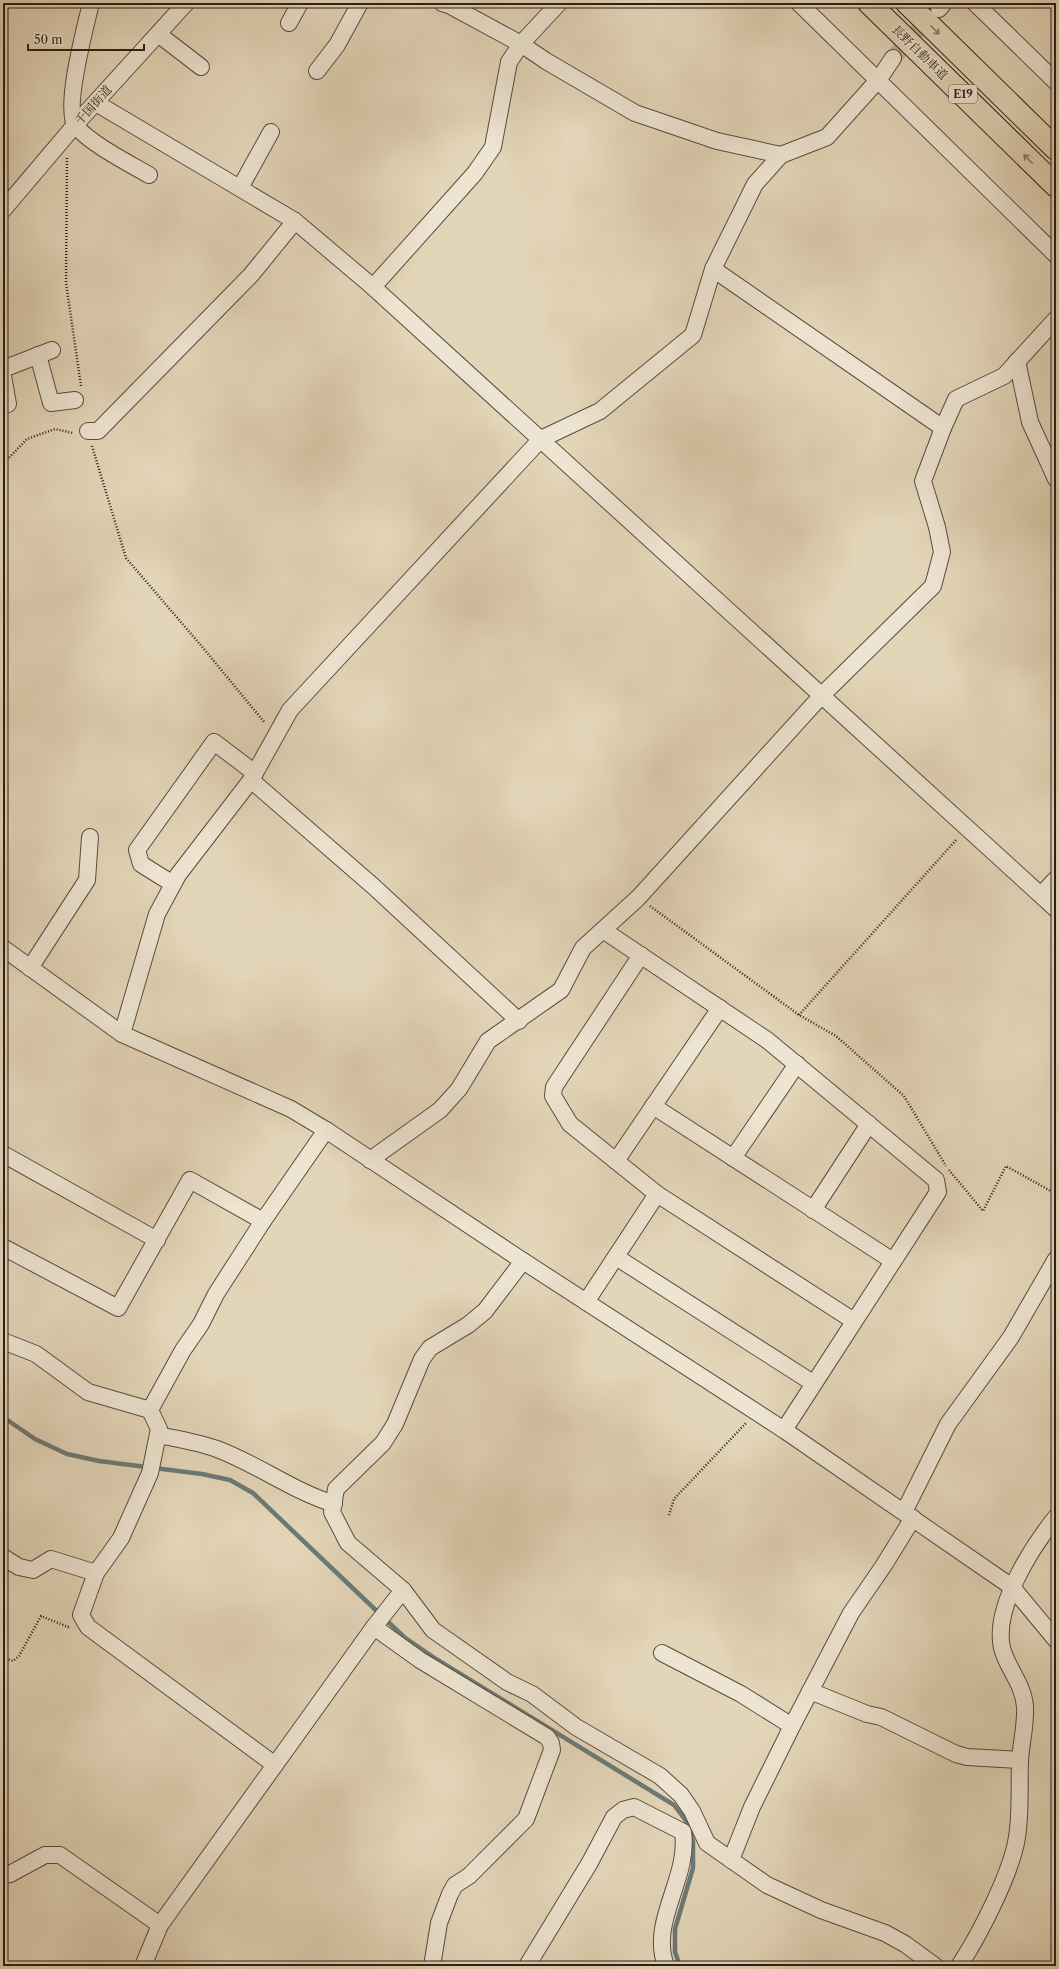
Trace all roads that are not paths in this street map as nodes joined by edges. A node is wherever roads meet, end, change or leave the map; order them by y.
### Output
1 (91, 3) edge
2 (186, 3) edge
3 (300, 3) edge
4 (360, 3) edge
5 (442, 3) edge
6 (559, 3) edge
7 (799, 3) edge
8 (869, 3) edge
9 (907, 3) edge
10 (975, 3) edge
11 (289, 23) dead end
12 (158, 34) junction
13 (521, 44) junction
14 (894, 58) tunnel mouth
15 (201, 67) dead end
16 (317, 71) dead end
17 (879, 79) junction
18 (1056, 82) edge
19 (96, 103) junction
20 (75, 126) junction
21 (271, 132) dead end
22 (1056, 149) edge
23 (781, 155) junction
24 (150, 175) dead end
25 (1056, 186) edge
26 (240, 188) junction
27 (3, 210) edge
28 (295, 220) junction
29 (1056, 255) edge
30 (713, 269) junction
31 (373, 287) junction
32 (1056, 319) edge
33 (1018, 361) junction
34 (3, 369) edge
35 (3, 376) edge
36 (79, 396) road end
37 (3, 406) edge
38 (943, 428) junction
39 (88, 431) road end
40 (541, 439) junction
41 (1056, 479) edge
42 (822, 694) junction
43 (253, 776) junction
44 (90, 837) dead end
45 (1056, 879) edge
46 (173, 884) junction
47 (1041, 895) junction
48 (1056, 909) edge
49 (603, 930) junction
50 (3, 948) edge
51 (641, 956) junction
52 (30, 968) junction
53 (720, 1008) junction
54 (519, 1020) junction
55 (122, 1034) junction
56 (797, 1064) junction
57 (653, 1106) junction
58 (869, 1124) junction
59 (326, 1130) junction
60 (3, 1154) edge
61 (733, 1158) junction
62 (370, 1160) junction
63 (616, 1161) junction
64 (657, 1194) junction
65 (812, 1210) junction
66 (263, 1221) junction
67 (157, 1240) junction
68 (3, 1247) edge
69 (616, 1257) junction
70 (1056, 1259) edge
71 (523, 1261) junction
72 (893, 1261) junction
73 (586, 1302) junction
74 (854, 1321) junction
75 (3, 1341) edge
76 (813, 1384) junction
77 (150, 1410) junction
78 (784, 1430) junction
79 (158, 1435) junction
80 (334, 1504) junction
81 (908, 1515) junction
82 (1056, 1517) edge
83 (3, 1557) edge
84 (96, 1573) junction
85 (1012, 1587) junction
86 (399, 1595) junction
87 (376, 1624) junction
88 (1056, 1640) edge
89 (662, 1654) dead end
90 (810, 1691) junction
91 (792, 1726) junction
92 (1020, 1760) junction
93 (275, 1765) junction
94 (703, 1834) junction
95 (684, 1843) junction
96 (731, 1860) junction
97 (3, 1875) edge
98 (160, 1925) junction
99 (143, 1966) edge
100 (432, 1966) edge
101 (527, 1966) edge
102 (666, 1966) edge
103 (935, 1966) edge
104 (959, 1966) edge

1 - 20 street
2 - 12 street, 千国街道
3 - 11 street
4 - 16 street
5 - 13 street
6 - 13 street
7 - 17 street
25 -> 8 highway, 長野自動車道 / E19
9 -> 22 highway, E19
10 - 18 street
12 - 15 street
12 - 19 street, 千国街道
13 - 23 street
13 - 31 street
14 - 17 street
17 - 23 street
17 - 29 street
19 - 20 street, 千国街道
19 - 26 street
20 - 24 street
20 - 27 street, 千国街道
21 - 26 street
23 - 30 street
26 - 28 street
28 - 31 street
28 - 39 street
30 - 38 street
30 - 40 street
31 - 40 street
32 - 33 street
33 - 38 street
33 - 41 street
34 - 36 street
35 - 37 street
38 - 42 street
40 - 42 street
40 - 43 street
42 - 47 street
42 - 49 street
43 - 46 street
43 - 46 street
43 - 54 street
44 - 52 street
45 - 47 street
46 - 55 street
47 - 48 street
49 - 51 street
49 - 54 street
50 - 52 street
51 - 53 street
51 - 63 street
52 - 55 street
53 - 56 street
53 - 57 street
54 - 62 street
55 - 59 street
56 - 58 street
56 - 61 street
57 - 61 street
57 - 63 street
58 - 65 street
58 - 72 street
59 - 62 street
59 - 66 street
60 - 67 street
61 - 65 street
62 - 71 street
63 - 64 street
64 - 69 street
64 - 74 street
65 - 72 street
66 - 67 street
66 - 77 street
67 - 68 street
69 - 73 street
69 - 76 street
70 - 81 street
71 - 73 street
71 - 80 street
72 - 74 street
73 - 78 street
74 - 76 street
75 - 77 street
76 - 78 street
77 - 79 street
78 - 81 street
79 - 80 street
79 - 84 street
80 - 86 street
81 - 85 street
81 - 90 street
82 - 85 street
83 - 84 street
84 - 93 street
85 - 88 street
85 - 92 street
86 - 87 street
86 - 94 street
87 - 93 street
87 - 100 street
89 - 91 street
90 - 91 street
90 - 92 street
91 - 96 street
92 - 104 street
93 - 98 street
94 - 95 street
94 - 96 street
95 - 101 street
95 - 102 street
96 - 103 street
97 - 98 street
98 - 99 street

